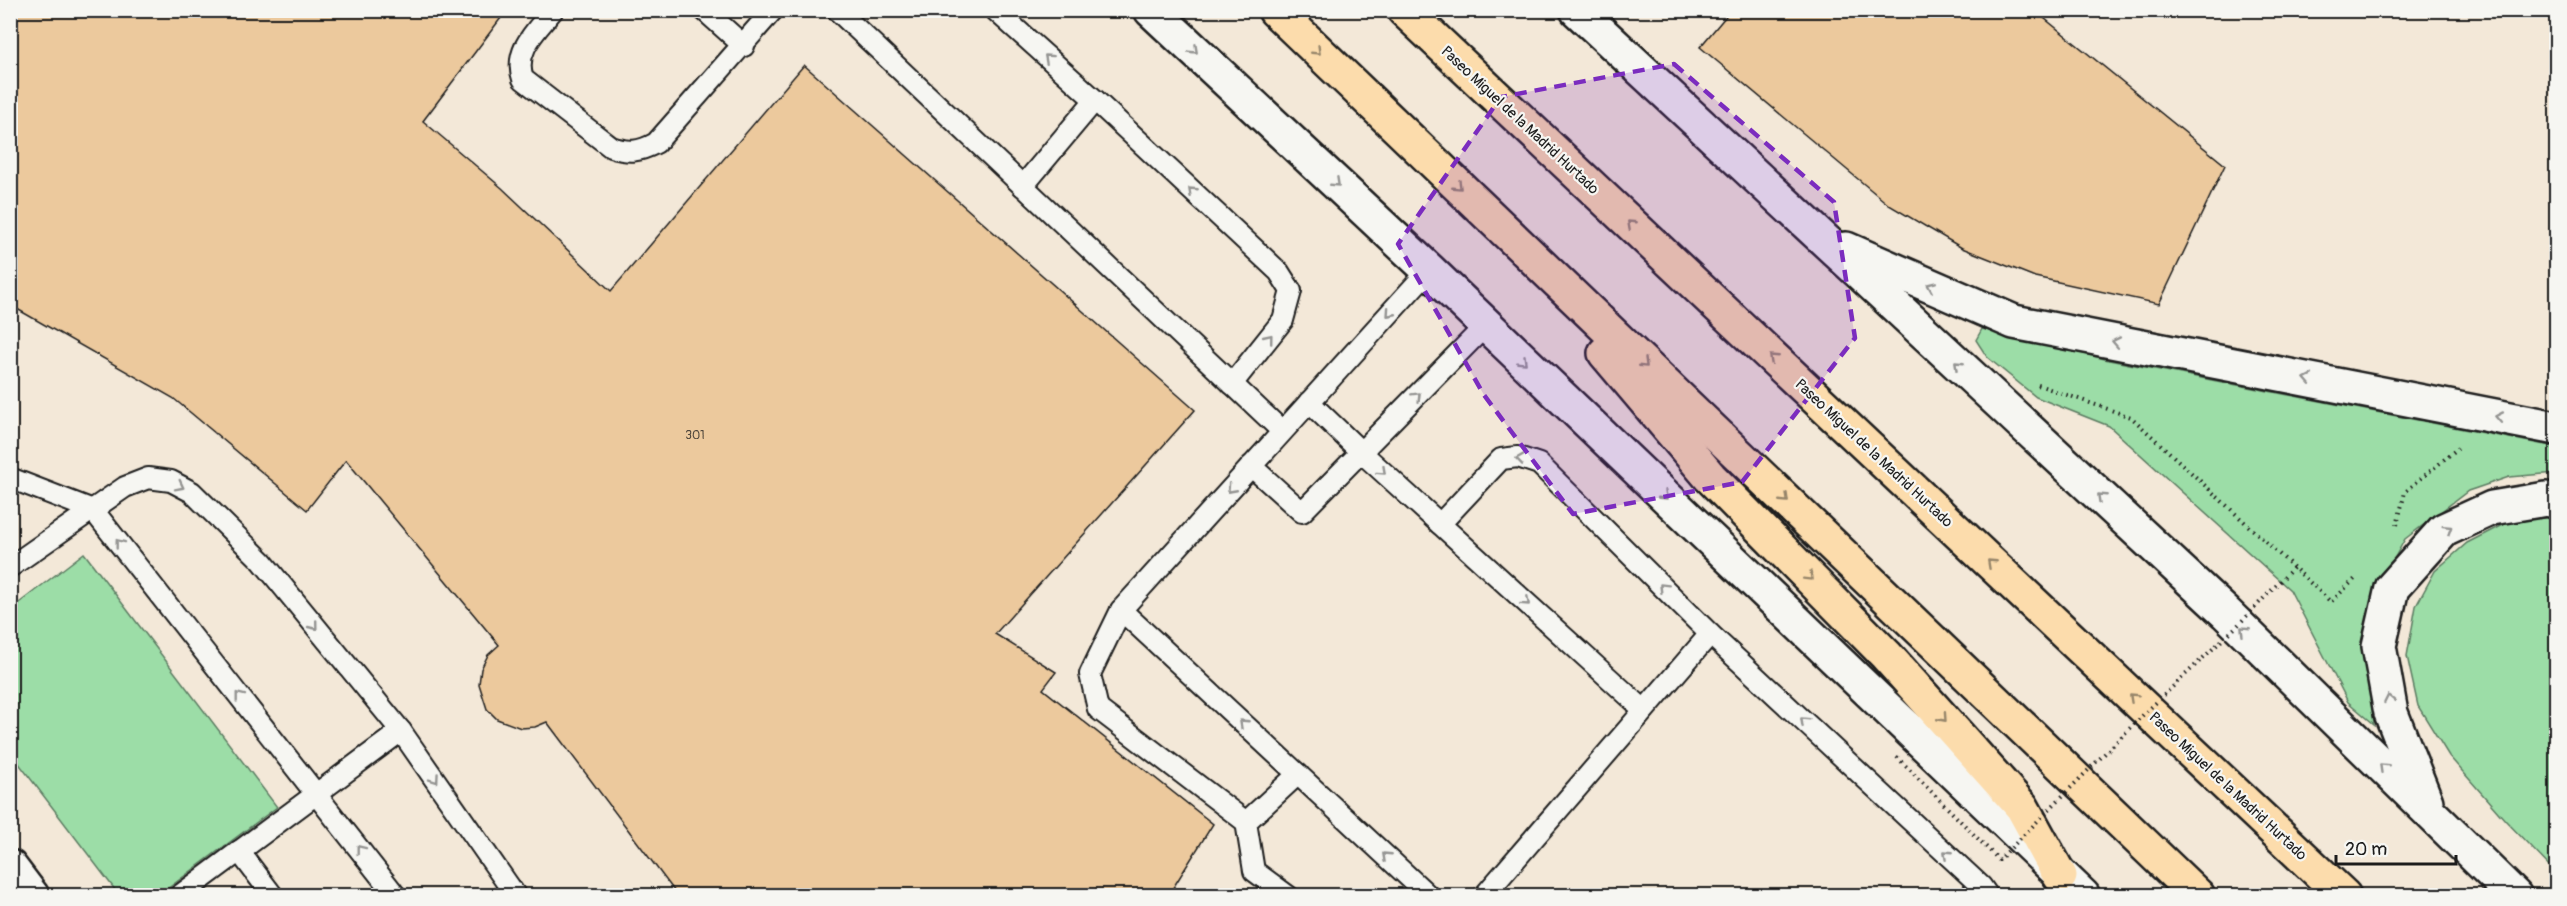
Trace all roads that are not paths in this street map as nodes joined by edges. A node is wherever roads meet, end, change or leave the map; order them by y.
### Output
1 (553, 10) edge
2 (704, 10) edge
3 (774, 10) edge
4 (837, 10) edge
5 (995, 10) edge
6 (1151, 10) edge
7 (1275, 10) edge
8 (1404, 10) edge
9 (1576, 10) edge
10 (744, 46) junction
11 (1095, 100) junction
12 (1023, 186) junction
13 (1492, 218) junction
14 (1822, 239) junction
15 (1429, 270) junction
16 (1486, 325) junction
17 (1232, 384) junction
18 (1309, 402) junction
19 (2556, 428) edge
20 (1282, 431) junction
21 (1361, 452) junction
22 (1251, 466) junction
23 (10, 478) edge
24 (2556, 501) edge
25 (93, 510) junction
26 (1440, 524) junction
27 (10, 567) edge
28 (1121, 610) junction
29 (1710, 634) junction
30 (1644, 710) junction
31 (400, 731) junction
32 (1298, 774) junction
33 (315, 793) junction
34 (2430, 813) junction
35 (1246, 822) junction
36 (239, 851) junction
37 (10, 867) edge
38 (2072, 886) edge
39 (32, 896) edge
40 (179, 896) edge
41 (273, 896) edge
42 (396, 896) edge
43 (516, 896) edge
44 (1288, 896) edge
45 (1429, 896) edge
46 (1484, 896) edge
47 (1988, 896) edge
48 (2198, 896) edge
49 (2344, 896) edge
50 (2515, 896) edge

1 - 10 lane
2 - 10 lane
3 - 10 lane
4 - 12 lane
11 -> 5 lane
6 -> 15 street
7 -> 13 highway
49 -> 8 highway, Paseo Miguel de la Madrid Hurtado
9 - 14 street
11 - 12 lane
17 -> 11 lane
12 - 17 lane
13 -> 38 highway
13 -> 48 highway
19 -> 14 street
34 -> 14 street
15 - 16 street
15 -> 18 lane
21 -> 16 lane
16 -> 38 street
17 - 20 lane
18 - 20 lane
18 - 21 lane
20 - 22 lane
21 - 22 lane
21 -> 26 lane
22 -> 28 lane
23 - 25 lane
34 -> 24 street
25 - 27 lane
25 -> 31 lane
33 -> 25 lane
29 -> 26 lane
26 -> 30 lane
32 -> 28 lane
28 - 35 lane
29 - 30 lane
47 -> 29 lane
30 - 46 lane
31 - 33 lane
31 -> 43 lane
32 - 35 lane
45 -> 32 lane
33 - 36 lane
42 -> 33 lane
34 - 50 street
35 - 44 lane
36 - 40 lane
36 - 41 lane
37 - 39 street

